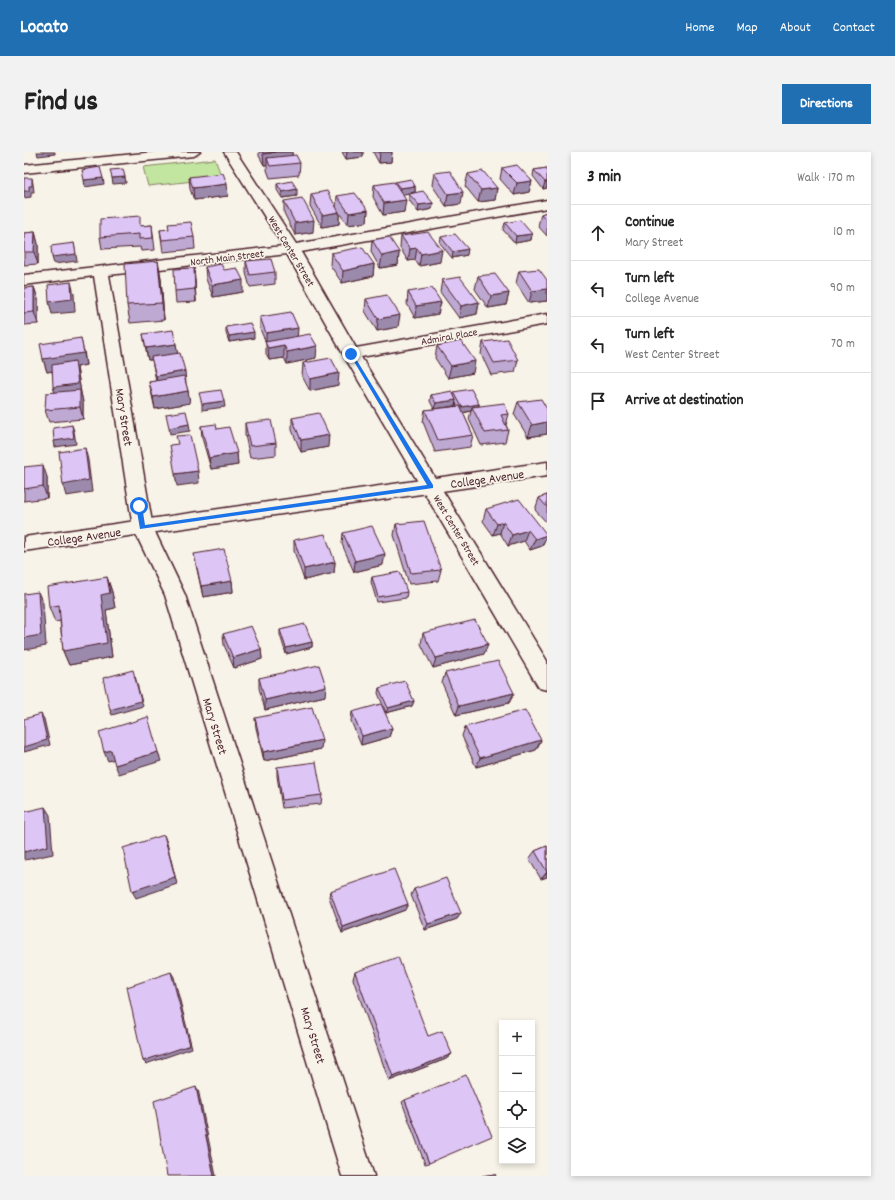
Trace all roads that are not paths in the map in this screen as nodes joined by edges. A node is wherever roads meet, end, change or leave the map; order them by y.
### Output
1 (194, 152) edge
2 (230, 152) edge
3 (24, 169) edge
4 (547, 204) edge
5 (292, 249) junction
6 (101, 271) junction
7 (24, 280) edge
8 (547, 319) edge
9 (351, 354) junction
10 (547, 469) edge
11 (431, 486) junction
12 (142, 528) junction
13 (24, 544) edge
14 (547, 681) edge
15 (358, 1176) edge

1 - 3 street
2 - 5 street, West Center Street
4 - 5 street, North Main Street
5 - 6 street, North Main Street
5 - 9 street, West Center Street
6 - 7 street, North Main Street
6 - 12 street, Mary Street
8 - 9 street, Admiral Place
9 - 11 street, West Center Street
10 - 11 street, College Avenue
11 - 12 street, College Avenue
11 - 14 street, West Center Street
12 - 13 street, College Avenue
12 - 15 street, Mary Street

